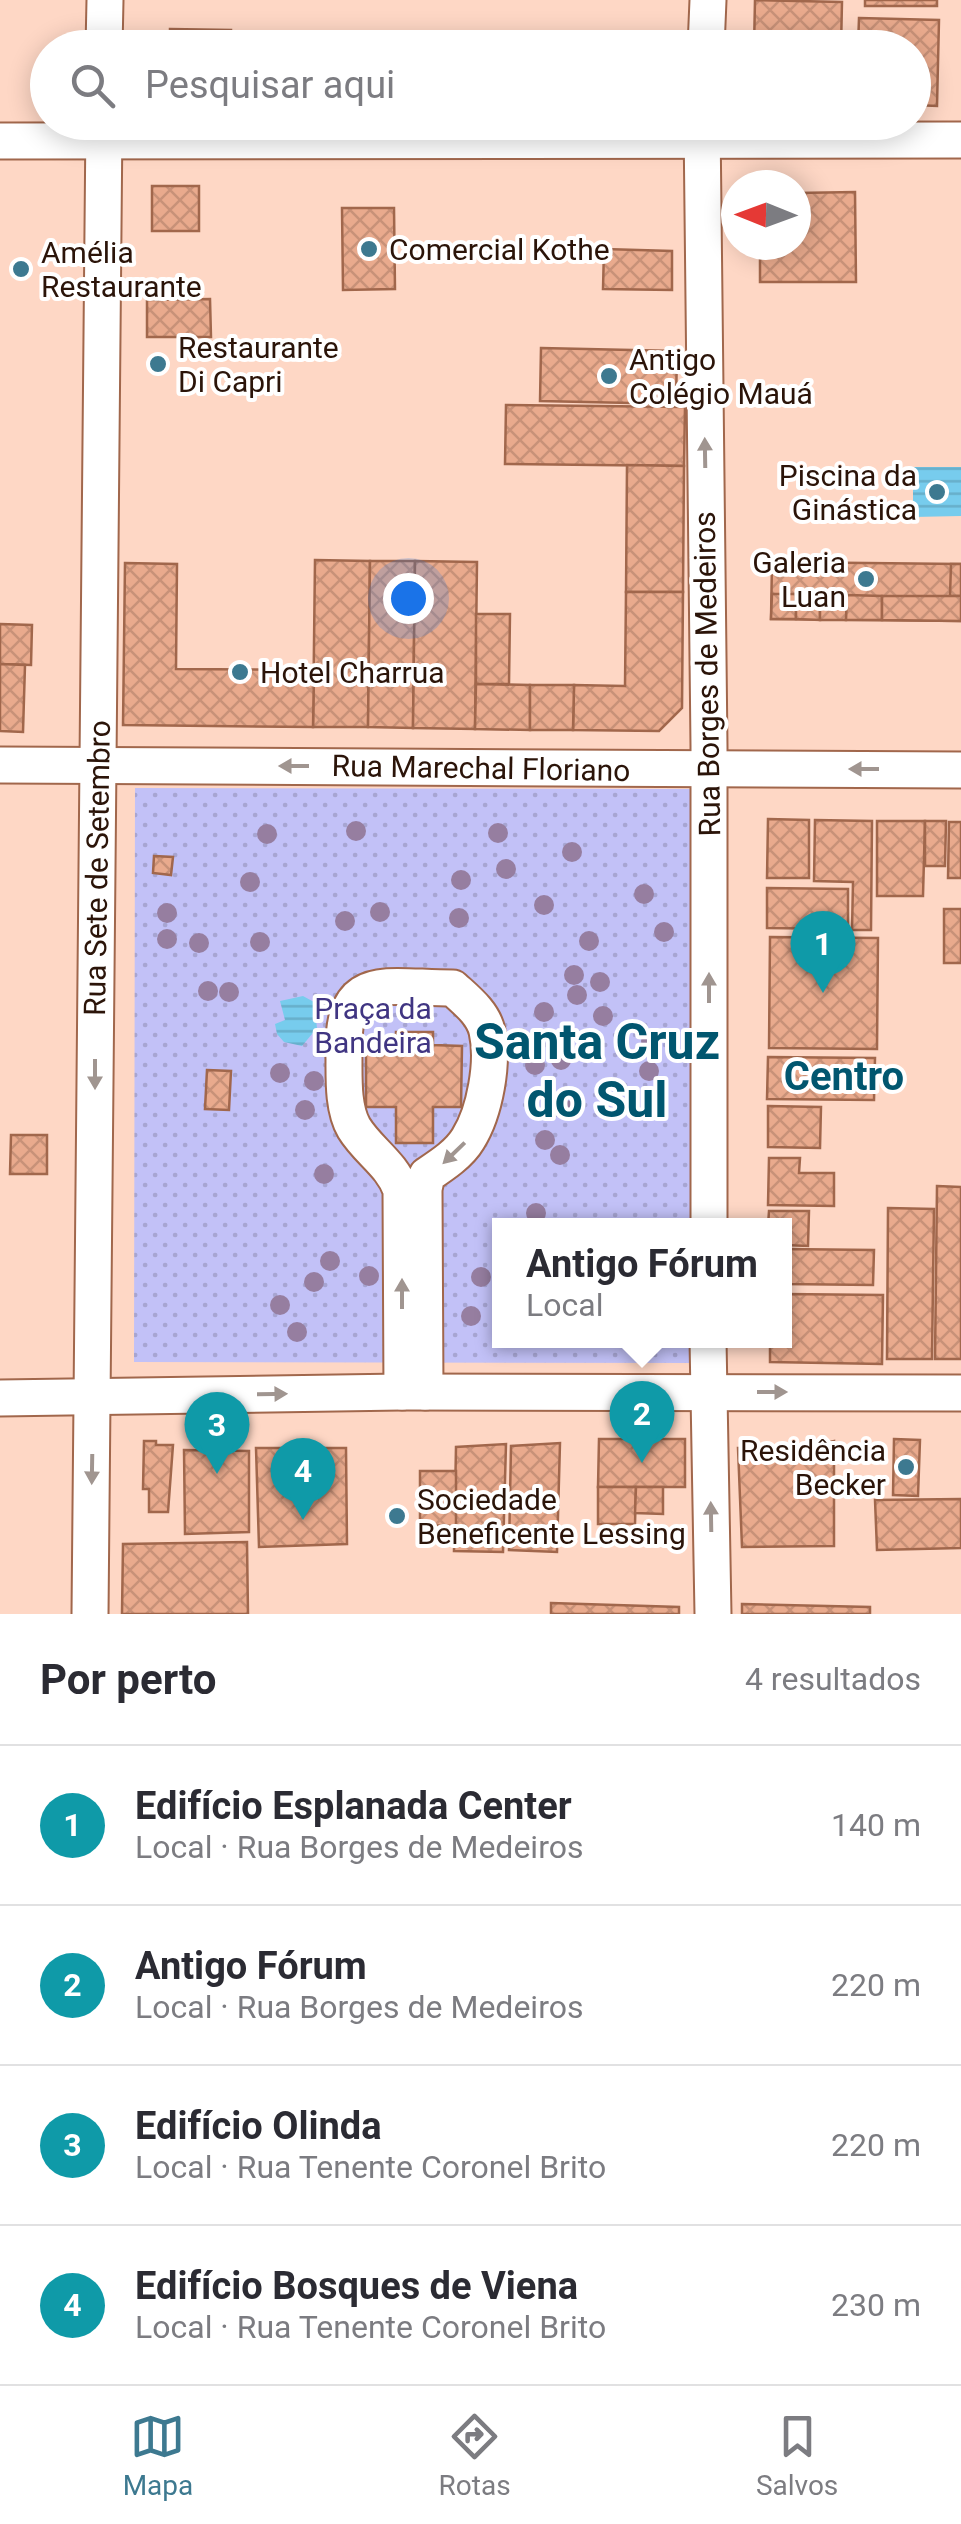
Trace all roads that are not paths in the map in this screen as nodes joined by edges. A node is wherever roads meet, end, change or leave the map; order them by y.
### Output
1 (105, 0) edge
2 (708, 0) edge
3 (104, 30) edge
4 (707, 30) edge
5 (30, 138) edge
6 (931, 139) edge
7 (104, 140) edge
8 (702, 140) edge
9 (961, 140) edge
10 (0, 141) edge
11 (0, 765) edge
12 (98, 766) junction
13 (709, 770) junction
14 (961, 770) edge
15 (708, 1218) edge
16 (708, 1348) edge
17 (413, 1392) junction
18 (708, 1392) junction
19 (961, 1393) edge
20 (0, 1398) edge
21 (92, 1399) junction
22 (90, 1614) edge
23 (713, 1614) edge

1 - 3 street
2 - 4 street
5 - 10 street
6 - 9 street
7 - 12 street, Rua Sete de Setembro
13 -> 8 street, Rua Borges de Medeiros
11 - 12 street, Rua Marechal Floriano
13 -> 12 street, Rua Marechal Floriano
12 -> 21 street, Rua Sete de Setembro
14 -> 13 street, Rua Marechal Floriano
15 -> 13 street, Rua Borges de Medeiros
16 - 18 street
17 -> 17 street
17 - 18 street
21 -> 17 street
18 -> 19 street
23 -> 18 street
20 - 21 street
21 -> 22 street, Rua Sete de Setembro

